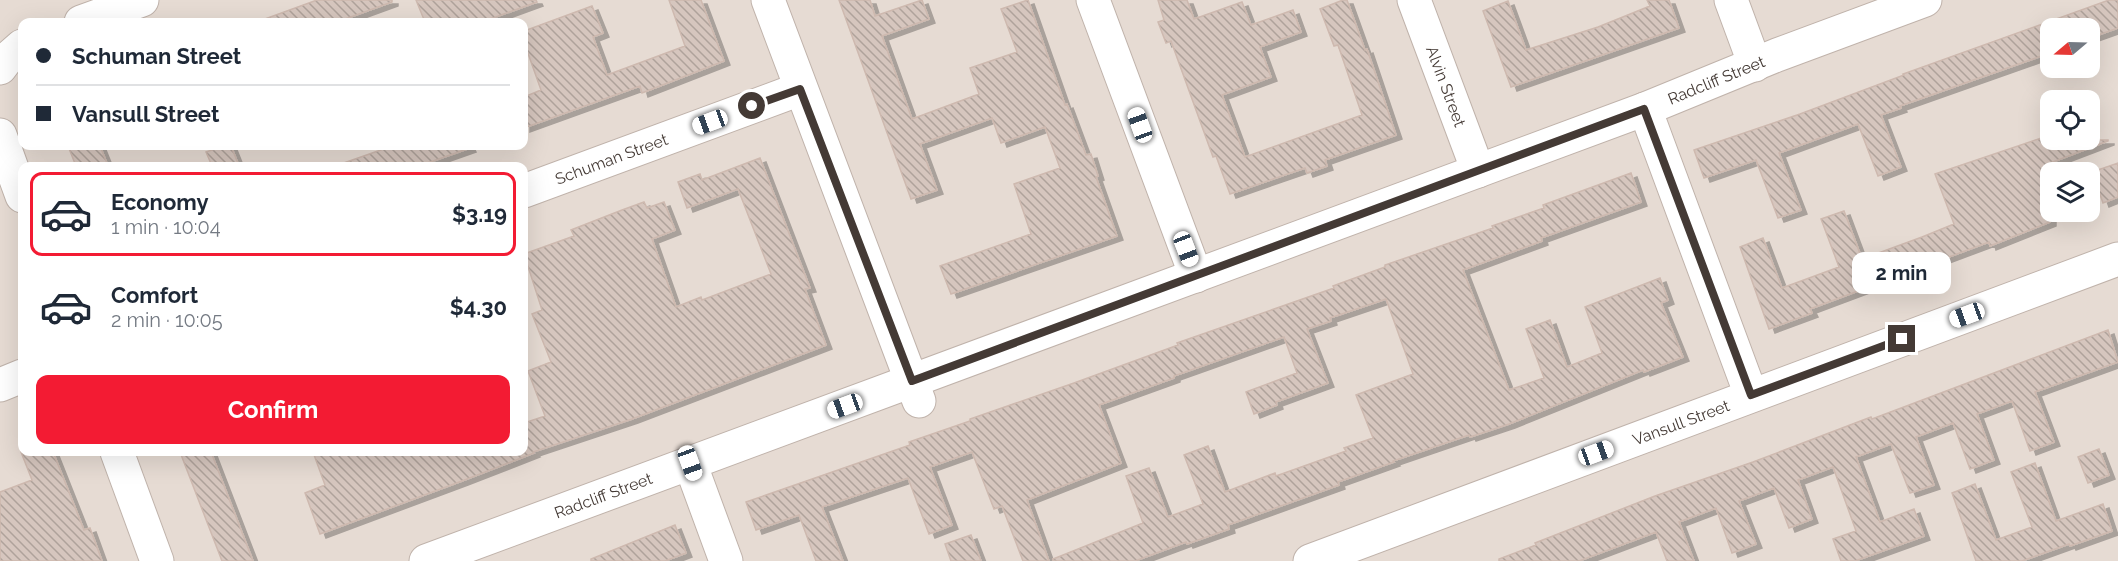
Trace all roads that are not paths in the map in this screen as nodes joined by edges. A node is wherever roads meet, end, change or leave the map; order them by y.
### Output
1 (142, 0) edge
2 (768, 0) edge
3 (1094, 0) edge
4 (1414, 0) edge
5 (1731, 0) edge
6 (1925, 0) edge
7 (92, 18) edge
8 (18, 50) edge
9 (1755, 65) junction
10 (0, 68) edge
11 (800, 89) junction
12 (1644, 109) junction
13 (0, 135) edge
14 (1478, 171) junction
15 (18, 185) edge
16 (528, 190) edge
17 (2118, 259) edge
18 (1196, 276) junction
19 (18, 378) edge
20 (0, 385) edge
21 (915, 391) junction
22 (1751, 395) junction
23 (118, 456) edge
24 (690, 463) junction
25 (1379, 549) edge
26 (157, 561) edge
27 (426, 561) edge
28 (726, 561) edge
29 (1310, 561) edge

1 - 7 street
2 - 11 street
3 - 18 street
4 - 14 street, Alvin Street
5 - 9 street
6 - 9 street, Radcliff Street
8 - 10 street
9 - 12 street, Radcliff Street
11 - 16 street, Schuman Street
11 - 21 street
12 - 14 street, Radcliff Street
12 - 22 street
13 - 15 street
14 - 18 street, Radcliff Street
17 - 22 street, Vansull Street
18 - 21 street, Radcliff Street
19 - 20 street
21 - 24 street, Radcliff Street
22 - 25 street, Vansull Street
23 - 26 street
24 - 27 street, Radcliff Street
24 - 28 street
25 - 29 street, Vansull Street

